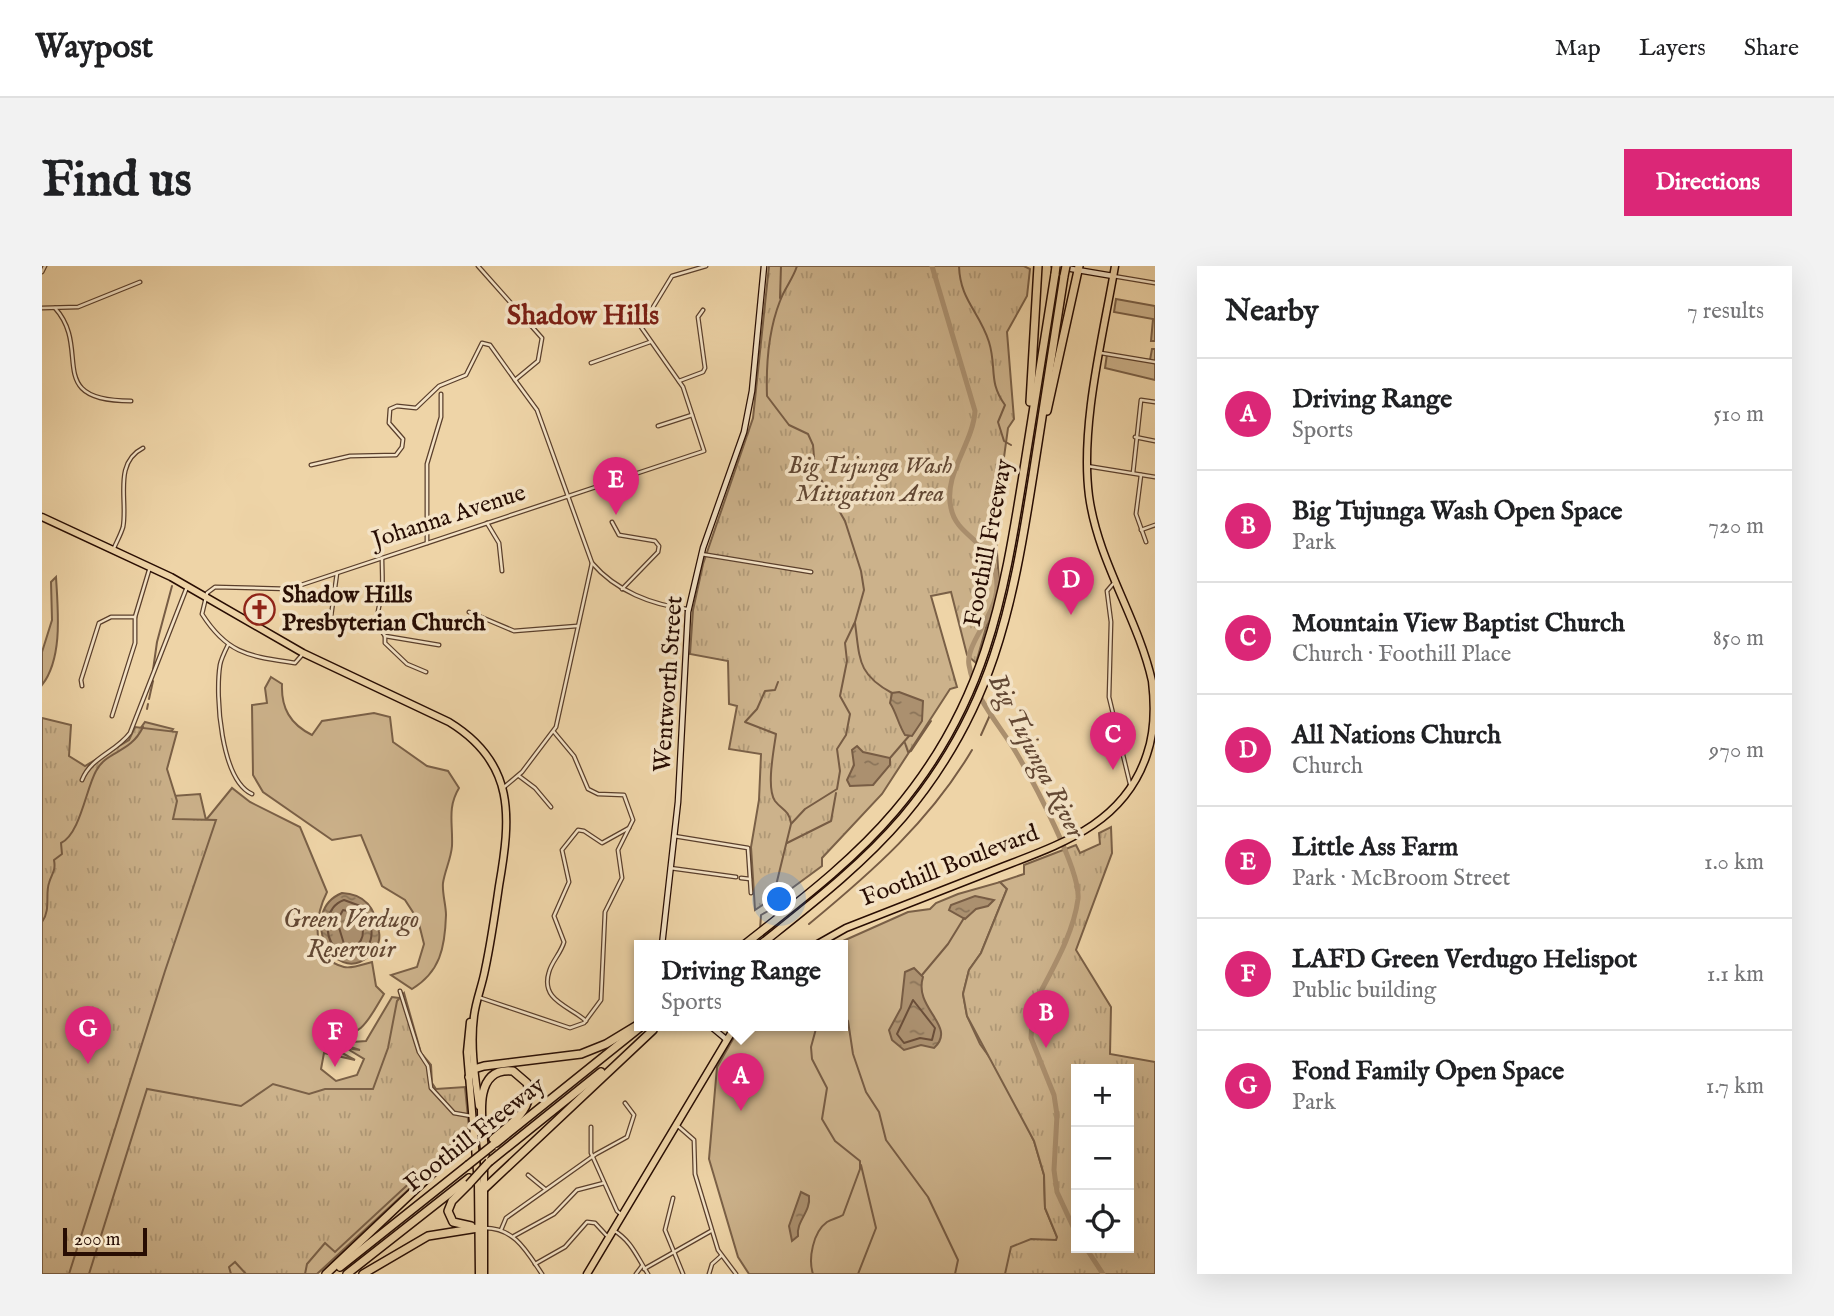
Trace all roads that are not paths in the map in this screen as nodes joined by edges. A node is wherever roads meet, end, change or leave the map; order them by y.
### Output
1 (45, 266) edge
2 (478, 266) edge
3 (706, 266) edge
4 (764, 266) edge
5 (1038, 266) edge
6 (1066, 266) edge
7 (1115, 266) edge
8 (1079, 268) edge
9 (1055, 269) edge
10 (42, 272) edge
11 (1113, 276) junction
12 (140, 282) dead end
13 (1155, 283) edge
14 (42, 308) edge
15 (55, 308) junction
16 (703, 310) dead end
17 (650, 342) junction
18 (1101, 353) junction
19 (1155, 362) edge
20 (591, 363) dead end
21 (515, 380) junction
22 (679, 381) junction
23 (441, 394) dead end
24 (131, 401) dead end
25 (1155, 402) edge
26 (693, 415) junction
27 (1032, 417) junction
28 (1041, 421) junction
29 (658, 426) dead end
30 (1135, 438) junction
31 (1155, 441) edge
32 (143, 448) dead end
33 (311, 465) dead end
34 (1087, 466) junction
35 (1133, 473) junction
36 (1142, 475) junction
37 (1155, 477) edge
38 (569, 496) junction
39 (42, 517) edge
40 (612, 522) dead end
41 (487, 523) junction
42 (1155, 525) edge
43 (1140, 530) junction
44 (1146, 542) dead end
45 (427, 543) junction
46 (112, 551) junction
47 (701, 554) junction
48 (382, 558) junction
49 (592, 563) junction
50 (150, 567) junction
51 (502, 571) dead end
52 (811, 572) dead end
53 (337, 573) junction
54 (1115, 583) junction
55 (187, 587) junction
56 (622, 589) junction
57 (205, 597) junction
58 (689, 609) junction
59 (469, 612) dead end
60 (135, 617) junction
61 (578, 626) junction
62 (329, 631) dead end
63 (385, 636) junction
64 (228, 645) junction
65 (439, 646) dead end
66 (303, 653) junction
67 (426, 672) dead end
68 (82, 686) dead end
69 (111, 716) dead end
70 (554, 732) junction
71 (519, 776) junction
72 (82, 780) dead end
73 (1133, 786) junction
74 (503, 788) junction
75 (252, 794) dead end
76 (551, 807) dead end
77 (630, 828) junction
78 (674, 836) junction
79 (670, 867) junction
80 (736, 877) dead end
81 (741, 878) dead end
82 (750, 879) junction
83 (751, 893) dead end
84 (663, 940) edge
85 (750, 940) edge
86 (766, 940) edge
87 (825, 940) edge
88 (400, 991) dead end
89 (478, 997) junction
90 (586, 1021) junction
91 (634, 1028) edge
92 (634, 1030) edge
93 (652, 1031) edge
94 (653, 1031) edge
95 (716, 1031) edge
96 (732, 1031) edge
97 (727, 1040) junction
98 (474, 1069) junction
99 (469, 1077) junction
100 (625, 1103) dead end
101 (473, 1116) junction
102 (678, 1126) junction
103 (591, 1127) dead end
104 (475, 1133) junction
105 (493, 1142) junction
106 (592, 1157) junction
107 (489, 1160) junction
108 (528, 1175) dead end
109 (469, 1181) junction
110 (604, 1183) junction
111 (485, 1188) junction
112 (545, 1189) junction
113 (673, 1198) dead end
114 (622, 1215) junction
115 (482, 1228) junction
116 (501, 1230) junction
117 (613, 1230) junction
118 (712, 1231) junction
119 (514, 1237) junction
120 (608, 1238) junction
121 (673, 1253) junction
122 (721, 1256) junction
123 (535, 1264) junction
124 (643, 1268) junction
125 (328, 1274) edge
126 (347, 1274) edge
127 (363, 1274) edge
128 (482, 1274) edge
129 (542, 1274) edge
130 (587, 1274) edge
131 (636, 1274) edge
132 (648, 1274) edge
133 (683, 1274) edge
134 (709, 1274) edge
135 (736, 1274) edge

1 - 10 street
2 - 21 street
3 - 17 street
4 - 47 main road, Wentworth Street
5 - 27 highway
6 - 28 highway, Foothill Freeway, bridge
7 - 11 main road, Foothill Boulevard
8 - 9 main road
8 - 11 main road
8 - 28 highway
9 - 27 highway, Foothill Freeway
11 - 13 street
11 - 18 main road, Foothill Boulevard
12 - 15 street
14 - 15 street
15 - 24 street
16 - 22 street
17 - 20 street
17 - 22 street
18 - 19 street
18 - 34 main road, Foothill Boulevard
21 - 33 street
21 - 38 street
22 - 26 street
23 - 45 street
25 - 30 street
26 - 29 street
26 - 38 street, Johanna Avenue
27 - 85 highway, Foothill Freeway
28 - 86 highway, Foothill Freeway
30 - 31 street
30 - 35 street
32 - 46 street
34 - 35 street
34 - 54 main road, Foothill Boulevard
35 - 36 street
36 - 37 street
36 - 43 street
38 - 41 street, Johanna Avenue
38 - 49 street
39 - 46 main road
40 - 56 street
41 - 45 street, Johanna Avenue
41 - 51 street
42 - 43 street
43 - 44 street
45 - 48 street, Johanna Avenue
46 - 50 main road
47 - 52 street
47 - 58 main road, Wentworth Street
48 - 53 street, Johanna Avenue
48 - 63 street
49 - 56 street
49 - 61 street
50 - 55 main road
50 - 60 street
53 - 57 street, Johanna Avenue
53 - 62 street
54 - 73 street
54 - 73 main road, Foothill Boulevard
55 - 57 main road
55 - 72 street
56 - 58 street
57 - 64 street
57 - 66 main road
58 - 78 main road, Wentworth Street
59 - 61 street
60 - 68 street
60 - 69 street
61 - 70 street
63 - 65 street
63 - 67 street
64 - 66 street
64 - 75 street
66 - 74 main road
70 - 71 street
70 - 77 street
71 - 74 street
71 - 76 street
73 - 87 main road, Foothill Boulevard
74 - 89 main road
77 - 90 street
77 - 90 street
78 - 79 main road, Wentworth Street
78 - 82 street
79 - 80 street
79 - 84 main road, Wentworth Street
81 - 82 street
82 - 83 street
88 - 101 street
89 - 90 street
89 - 98 main road
89 - 99 main road
91 - 98 highway
92 - 105 highway, Foothill Freeway
93 - 107 highway, Foothill Freeway
94 - 111 highway
95 - 97 main road
96 - 97 main road
97 - 102 main road
98 - 99 highway
98 - 107 main road
99 - 101 main road
100 - 106 street
101 - 104 main road
102 - 114 main road
102 - 118 street
103 - 106 street
104 - 115 main road
104 - 125 highway
105 - 107 highway
105 - 125 highway, Foothill Freeway, bridge
106 - 110 street
106 - 112 street
107 - 109 highway, Foothill Freeway, bridge
107 - 111 main road
108 - 112 street
109 - 115 highway
109 - 126 highway, Foothill Freeway
110 - 114 street
110 - 119 street
111 - 115 main road
112 - 116 street
113 - 121 street
114 - 117 main road
115 - 116 street
115 - 127 highway
115 - 128 main road
116 - 119 street
117 - 120 main road
117 - 124 street
118 - 121 street
118 - 122 street
119 - 123 street
120 - 123 street
120 - 130 main road
121 - 124 street
121 - 133 street
122 - 134 street
122 - 135 street
123 - 129 street
124 - 131 street
124 - 132 street

